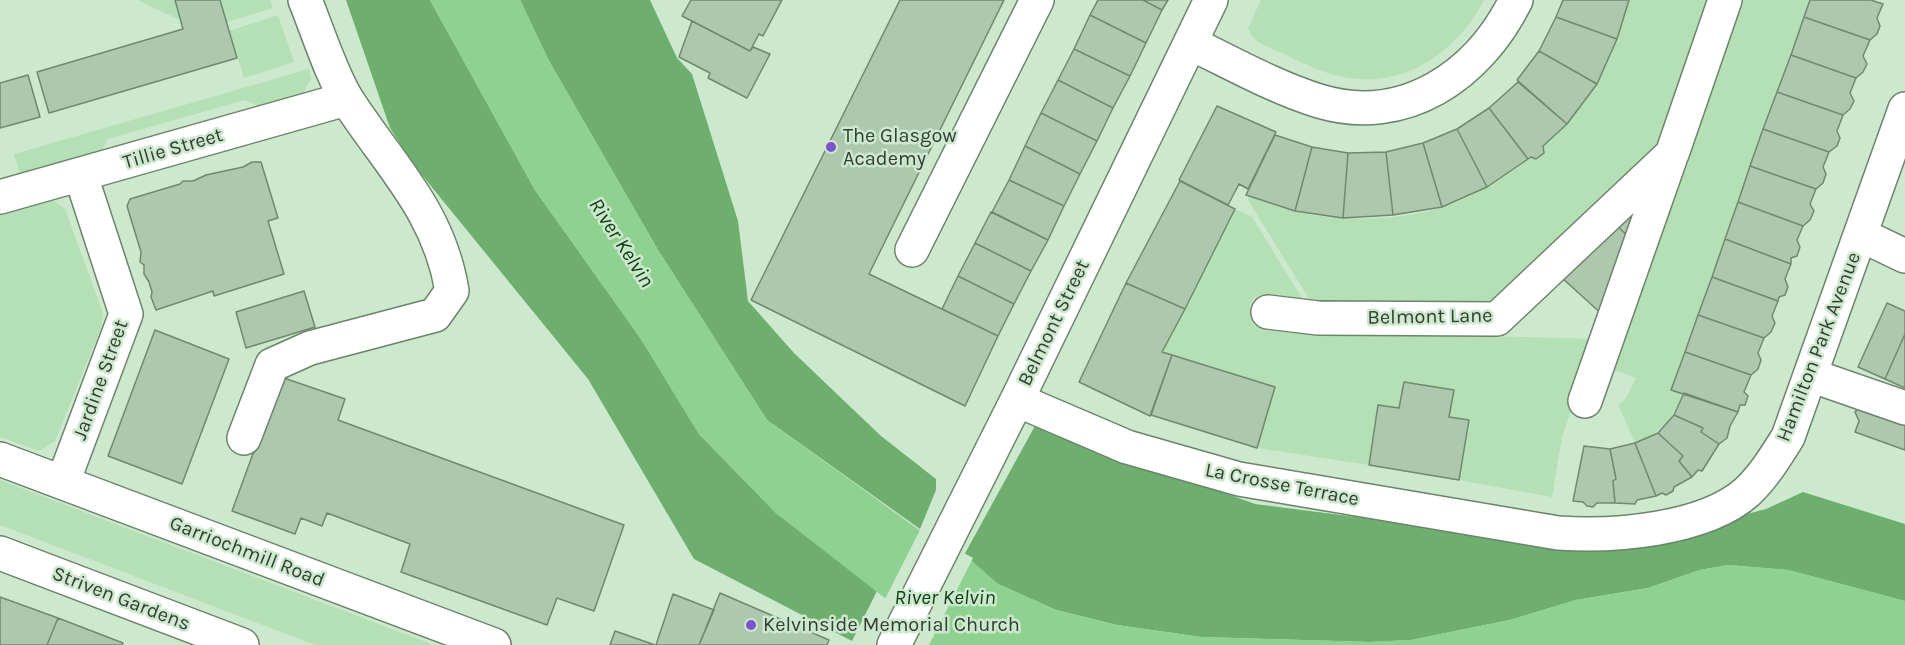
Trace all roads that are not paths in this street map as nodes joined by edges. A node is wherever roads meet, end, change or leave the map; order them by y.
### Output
1 (305, 0) edge
2 (1037, 0) edge
3 (1210, 0) edge
4 (1516, 0) edge
5 (1725, 0) edge
6 (1190, 43) junction
7 (346, 99) junction
8 (1905, 109) edge
9 (1672, 154) junction
10 (81, 176) junction
11 (0, 197) edge
12 (1861, 235) junction
13 (912, 250) dead end
14 (1905, 256) edge
15 (1268, 312) dead end
16 (1810, 375) junction
17 (1017, 400) junction
18 (1585, 400) dead end
19 (1905, 408) edge
20 (244, 438) dead end
21 (0, 459) edge
22 (63, 482) junction
23 (1558, 533) joint
24 (0, 553) edge
25 (242, 645) edge
26 (494, 645) edge
27 (894, 645) edge

1 - 7 street
2 - 13 street
3 - 6 street, Belmont Street
4 - 6 street
5 - 9 street, Belmont Lane
6 - 17 street, Belmont Street
7 - 10 street, Tillie Street
7 - 20 street
8 - 12 street, Hamilton Park Avenue
9 - 15 street, Belmont Lane
9 - 18 street, Belmont Lane
10 - 11 street, Tillie Street
10 - 22 street, Jardine Street
12 - 14 street
12 - 16 street, Hamilton Park Avenue
16 - 19 street
16 - 23 street, Hamilton Park Avenue
17 - 23 street, La Crosse Terrace
17 - 27 street, Belmont Street
21 - 22 street, Garriochmill Road
22 - 26 street, Garriochmill Road
24 - 25 street, Striven Gardens

